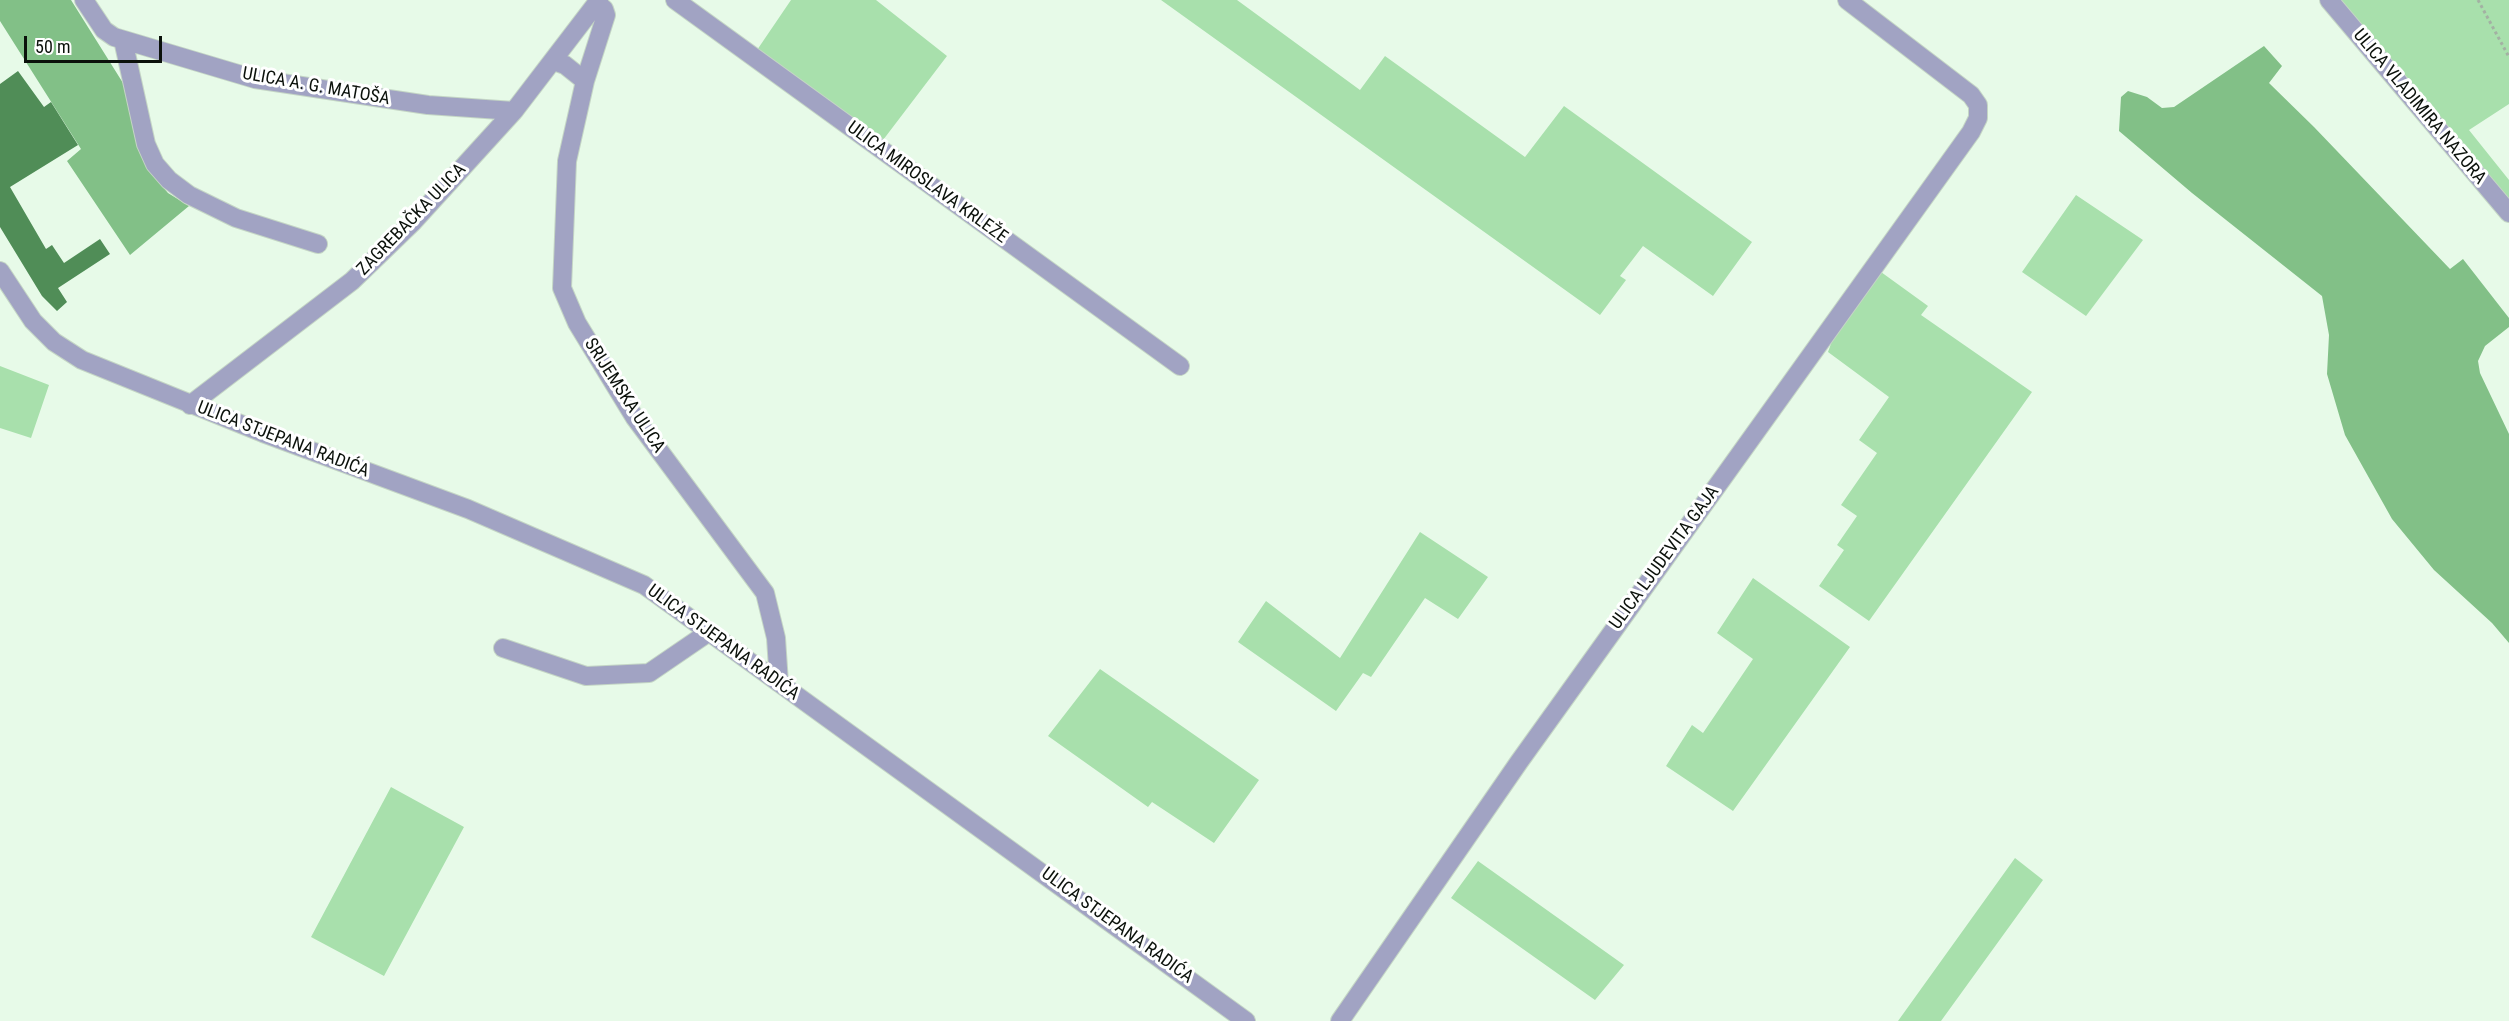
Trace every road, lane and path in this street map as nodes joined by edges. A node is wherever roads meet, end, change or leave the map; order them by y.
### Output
1 (84, 0) edge
2 (675, 0) edge
3 (1847, 0) edge
4 (2329, 0) edge
5 (2478, 0) edge
6 (598, 1) edge
7 (123, 40) junction
8 (2509, 57) edge
9 (554, 61) junction
10 (585, 81) junction
11 (513, 111) junction
12 (2509, 213) edge
13 (318, 244) dead end
14 (0, 271) edge
15 (1179, 366) dead end
16 (190, 405) junction
17 (709, 632) junction
18 (503, 648) dead end
19 (779, 683) junction
20 (1246, 1021) edge
21 (1340, 1021) edge

1 - 7 street, ULICA A. G. MATOŠA
2 - 15 street, ULICA MIROSLAVA KRLEŽE
3 - 21 street, ULICA LJUDEVITA GAJA
4 - 12 street, ULICA VLADIMIRA NAZORA
5 - 8 path
6 - 9 street, ZAGREBAČKA ULICA
6 - 10 street, SRIJEMSKA ULICA
7 - 11 street, ULICA A. G. MATOŠA
7 - 13 street
9 - 10 street
9 - 11 street, ZAGREBAČKA ULICA
10 - 19 street, SRIJEMSKA ULICA
11 - 16 street, ZAGREBAČKA ULICA
14 - 16 street, ULICA STJEPANA RADIĆA
16 - 17 street, ULICA STJEPANA RADIĆA
17 - 18 street
17 - 19 street, ULICA STJEPANA RADIĆA
19 - 20 street, ULICA STJEPANA RADIĆA

